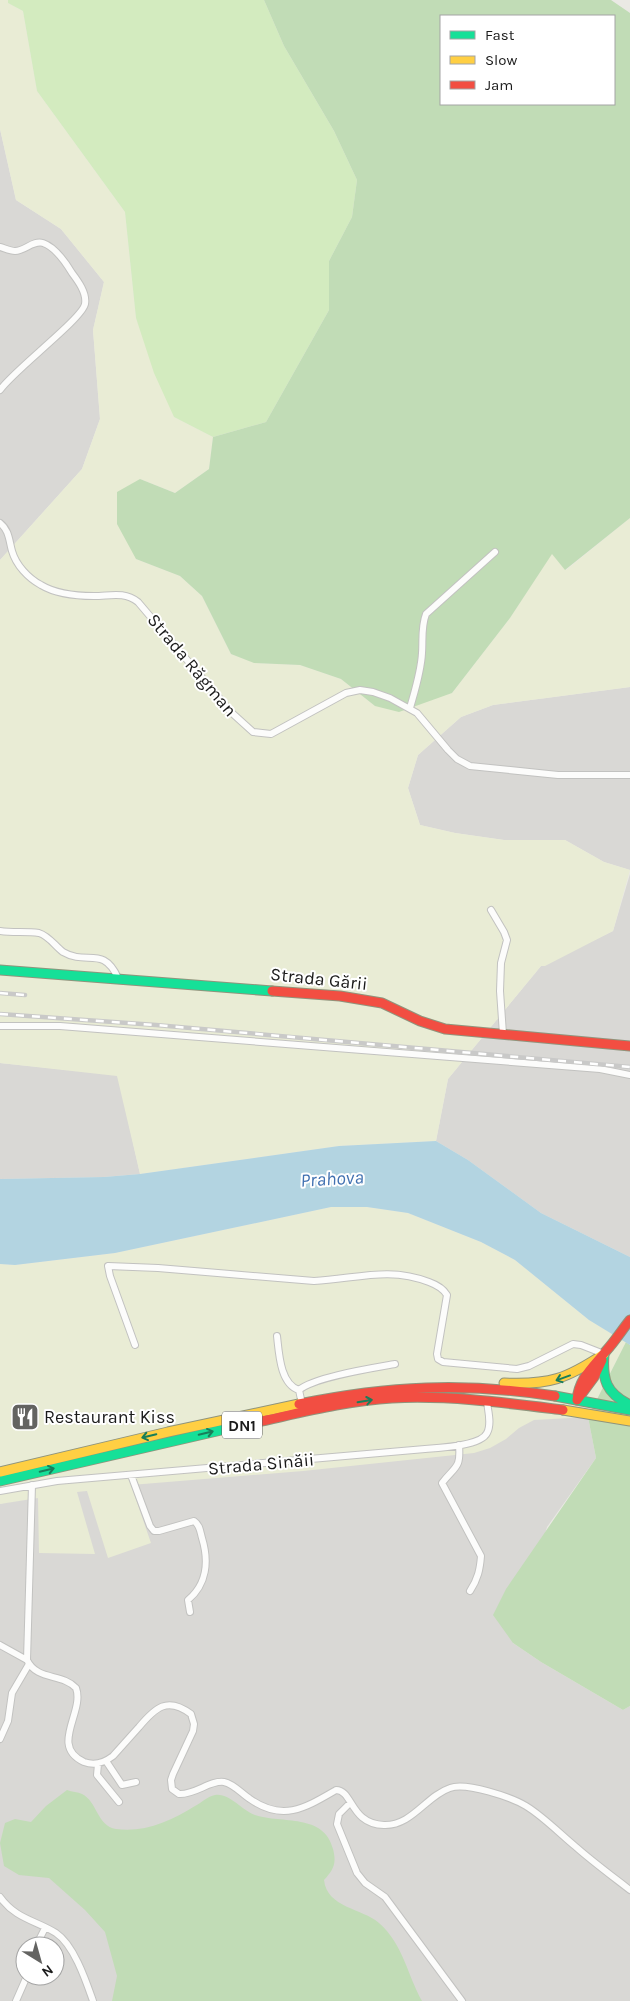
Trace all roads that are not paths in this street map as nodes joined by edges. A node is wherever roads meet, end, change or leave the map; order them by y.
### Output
1 (0, 247) edge
2 (0, 390) edge
3 (0, 523) edge
4 (495, 552) dead end
5 (410, 708) junction
6 (630, 775) edge
7 (491, 910) dead end
8 (0, 931) edge
9 (0, 970) edge
10 (118, 978) junction
11 (0, 1026) edge
12 (502, 1034) junction
13 (630, 1046) edge
14 (630, 1075) edge
15 (630, 1320) edge
16 (276, 1336) dead end
17 (135, 1345) dead end
18 (604, 1354) junction
19 (395, 1364) dead end
20 (424, 1388) junction
21 (299, 1390) junction
22 (577, 1400) junction
23 (487, 1402) junction
24 (302, 1404) junction
25 (630, 1405) edge
26 (630, 1410) edge
27 (575, 1411) junction
28 (630, 1421) edge
29 (459, 1445) junction
30 (0, 1472) edge
31 (131, 1475) junction
32 (0, 1481) edge
33 (32, 1485) junction
34 (0, 1492) edge
35 (470, 1591) dead end
36 (190, 1612) dead end
37 (0, 1645) edge
38 (28, 1662) junction
39 (0, 1739) edge
40 (106, 1761) junction
41 (98, 1764) junction
42 (136, 1782) dead end
43 (119, 1802) dead end
44 (350, 1803) junction
45 (630, 1890) edge
46 (0, 1897) edge
47 (45, 1928) junction
48 (41, 1936) edge
49 (23, 1986) edge
50 (16, 2001) edge
51 (93, 2001) edge
52 (462, 2001) edge

1 - 2 street
3 - 5 street, Strada Răgman
4 - 5 street
5 - 6 street
7 - 12 street
8 - 10 street
9 - 10 main road, Strada Gării
10 - 12 main road, Strada Gării
11 - 14 street
12 - 13 main road, Strada Gării
15 - 18 main road
16 - 21 street
17 - 18 street
18 -> 20 main road
18 - 22 main road
18 - 25 main road
19 - 21 street
20 - 22 main road, DN1
20 - 24 main road, DN1
21 - 24 street
22 - 26 main road, DN1
22 - 27 main road
23 - 27 main road, DN1
23 - 29 street, Strada Sinăii
32 -> 23 main road, DN1
24 -> 30 main road, DN1
27 - 28 main road, DN1
29 - 31 street, Strada Sinăii
29 - 35 street
31 - 33 street, Strada Sinăii
31 - 36 street
33 - 34 street, Strada Sinăii
33 - 38 street
37 - 38 street
38 - 39 street
38 - 41 street
40 - 41 street
40 - 42 street
40 - 44 street
41 - 43 street
44 - 45 street
44 - 52 street
46 - 47 street
47 - 48 street
47 - 51 street
49 - 50 street

